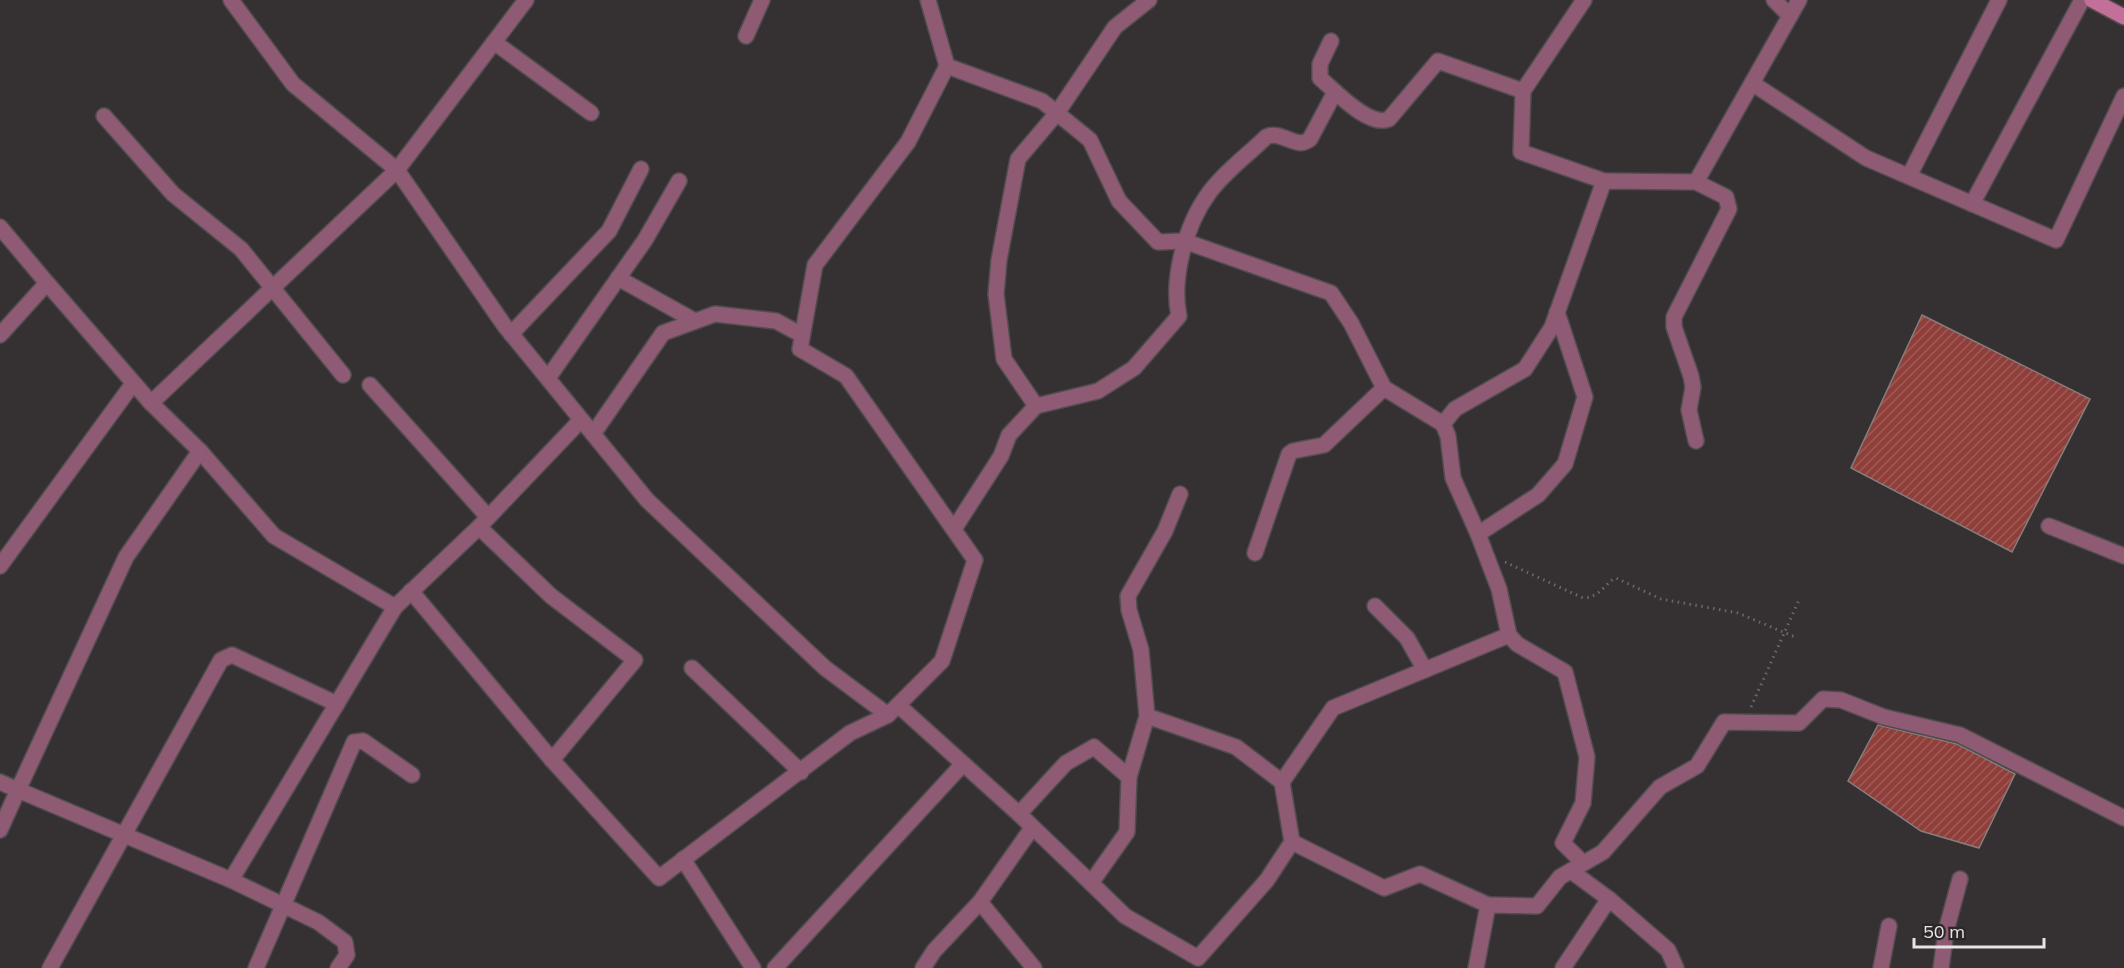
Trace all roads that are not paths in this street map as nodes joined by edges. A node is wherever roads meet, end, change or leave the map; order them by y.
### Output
1 (231, 0) edge
2 (526, 0) edge
3 (762, 0) edge
4 (928, 0) edge
5 (1149, 0) edge
6 (1584, 0) edge
7 (1774, 0) edge
8 (1799, 0) edge
9 (1999, 0) edge
10 (2082, 0) edge
11 (2092, 0) edge
12 (1790, 16) junction
13 (2124, 17) edge
14 (746, 36) dead end
15 (1331, 41) dead end
16 (494, 42) junction
17 (947, 66) junction
18 (1752, 83) junction
19 (1335, 92) junction
20 (1523, 92) junction
21 (2124, 96) edge
22 (591, 113) dead end
23 (1057, 113) junction
24 (104, 116) dead end
25 (641, 169) dead end
26 (397, 170) junction
27 (1909, 176) junction
28 (679, 181) dead end
29 (1604, 181) junction
30 (1696, 182) junction
31 (1972, 204) junction
32 (0, 227) edge
33 (1184, 241) junction
34 (618, 278) junction
35 (47, 283) junction
36 (274, 289) junction
37 (1557, 312) junction
38 (695, 321) junction
39 (511, 334) junction
40 (0, 335) edge
41 (802, 335) junction
42 (343, 375) dead end
43 (548, 378) junction
44 (132, 385) junction
45 (370, 385) dead end
46 (1384, 388) junction
47 (151, 404) junction
48 (1036, 406) junction
49 (581, 420) junction
50 (1443, 424) junction
51 (593, 434) junction
52 (1696, 441) dead end
53 (200, 451) junction
54 (1180, 494) dead end
55 (484, 522) junction
56 (2049, 526) dead end
57 (954, 529) junction
58 (1478, 534) junction
59 (1255, 553) dead end
60 (2124, 556) edge
61 (0, 566) edge
62 (411, 591) junction
63 (1375, 606) dead end
64 (395, 607) junction
65 (1509, 635) junction
66 (692, 668) dead end
67 (1425, 670) junction
68 (337, 704) junction
69 (893, 710) junction
70 (1148, 716) junction
71 (552, 760) junction
72 (963, 764) junction
73 (801, 772) junction
74 (412, 776) dead end
75 (1129, 777) junction
76 (0, 782) edge
77 (1282, 782) junction
78 (18, 790) junction
79 (1018, 814) junction
80 (2124, 818) edge
81 (1032, 828) junction
82 (0, 830) edge
83 (123, 835) junction
84 (1292, 842) junction
85 (683, 860) junction
86 (1577, 867) junction
87 (1960, 879) dead end
88 (231, 880) junction
89 (1091, 884) junction
90 (1609, 899) junction
91 (980, 902) junction
92 (1488, 904) junction
93 (283, 905) junction
94 (1889, 926) dead end
95 (1198, 963) edge
96 (50, 968) edge
97 (256, 968) edge
98 (338, 968) edge
99 (753, 968) edge
100 (775, 968) edge
101 (923, 968) edge
102 (1034, 968) edge
103 (1476, 968) edge
104 (1563, 968) edge
105 (1676, 968) edge
106 (1881, 968) edge
107 (1941, 968) edge

1 - 26 street
2 - 16 street
3 - 14 street
4 - 17 street
5 - 23 street
6 - 20 street
7 - 12 street
8 - 12 street
9 - 27 street
10 - 31 street
11 - 13 main road
12 - 18 street
15 - 19 street
16 - 22 street
16 - 26 street
17 - 23 street
17 - 41 street
18 - 27 street
18 - 30 street
19 - 20 street
19 - 33 street
20 - 29 street
21 - 31 street
23 - 33 street
23 - 48 street
24 - 36 street
25 - 39 street
26 - 36 street
26 - 39 street
27 - 31 street
28 - 34 street
29 - 30 street
29 - 37 street
30 - 52 street
32 - 35 street
33 - 46 street
33 - 48 street
34 - 38 street
34 - 43 street
35 - 40 street
35 - 44 street
36 - 42 street
36 - 47 street
37 - 50 street
37 - 58 street
38 - 41 street
38 - 51 street
39 - 43 street
41 - 57 street
43 - 49 street
44 - 47 street
44 - 61 street
45 - 55 street
46 - 50 street
46 - 59 street
47 - 53 street
48 - 57 street
49 - 51 street
49 - 55 street
50 - 58 street
51 - 69 street
53 - 64 street
53 - 78 street
54 - 70 street
55 - 62 street
55 - 71 street
56 - 60 street
57 - 69 street
58 - 65 street
62 - 64 street
62 - 71 street
63 - 67 street
64 - 68 street
65 - 67 street
65 - 86 street
66 - 73 street
67 - 77 street
68 - 83 street
68 - 88 street
69 - 72 street
69 - 73 street
70 - 75 street
70 - 77 street
71 - 85 street
72 - 79 street
72 - 100 street
73 - 85 street
74 - 93 street
75 - 79 street
75 - 89 street
76 - 78 street
77 - 84 street
78 - 82 street
78 - 83 street
79 - 81 street
80 - 86 street
81 - 89 street
81 - 91 street
83 - 88 street
83 - 96 street
84 - 92 street
84 - 95 street
85 - 99 street
86 - 90 street
86 - 92 street
87 - 107 street
88 - 93 street
89 - 95 street
90 - 104 street
90 - 105 street
91 - 101 street
91 - 102 street
92 - 103 street
93 - 97 street
93 - 98 street
94 - 106 street

